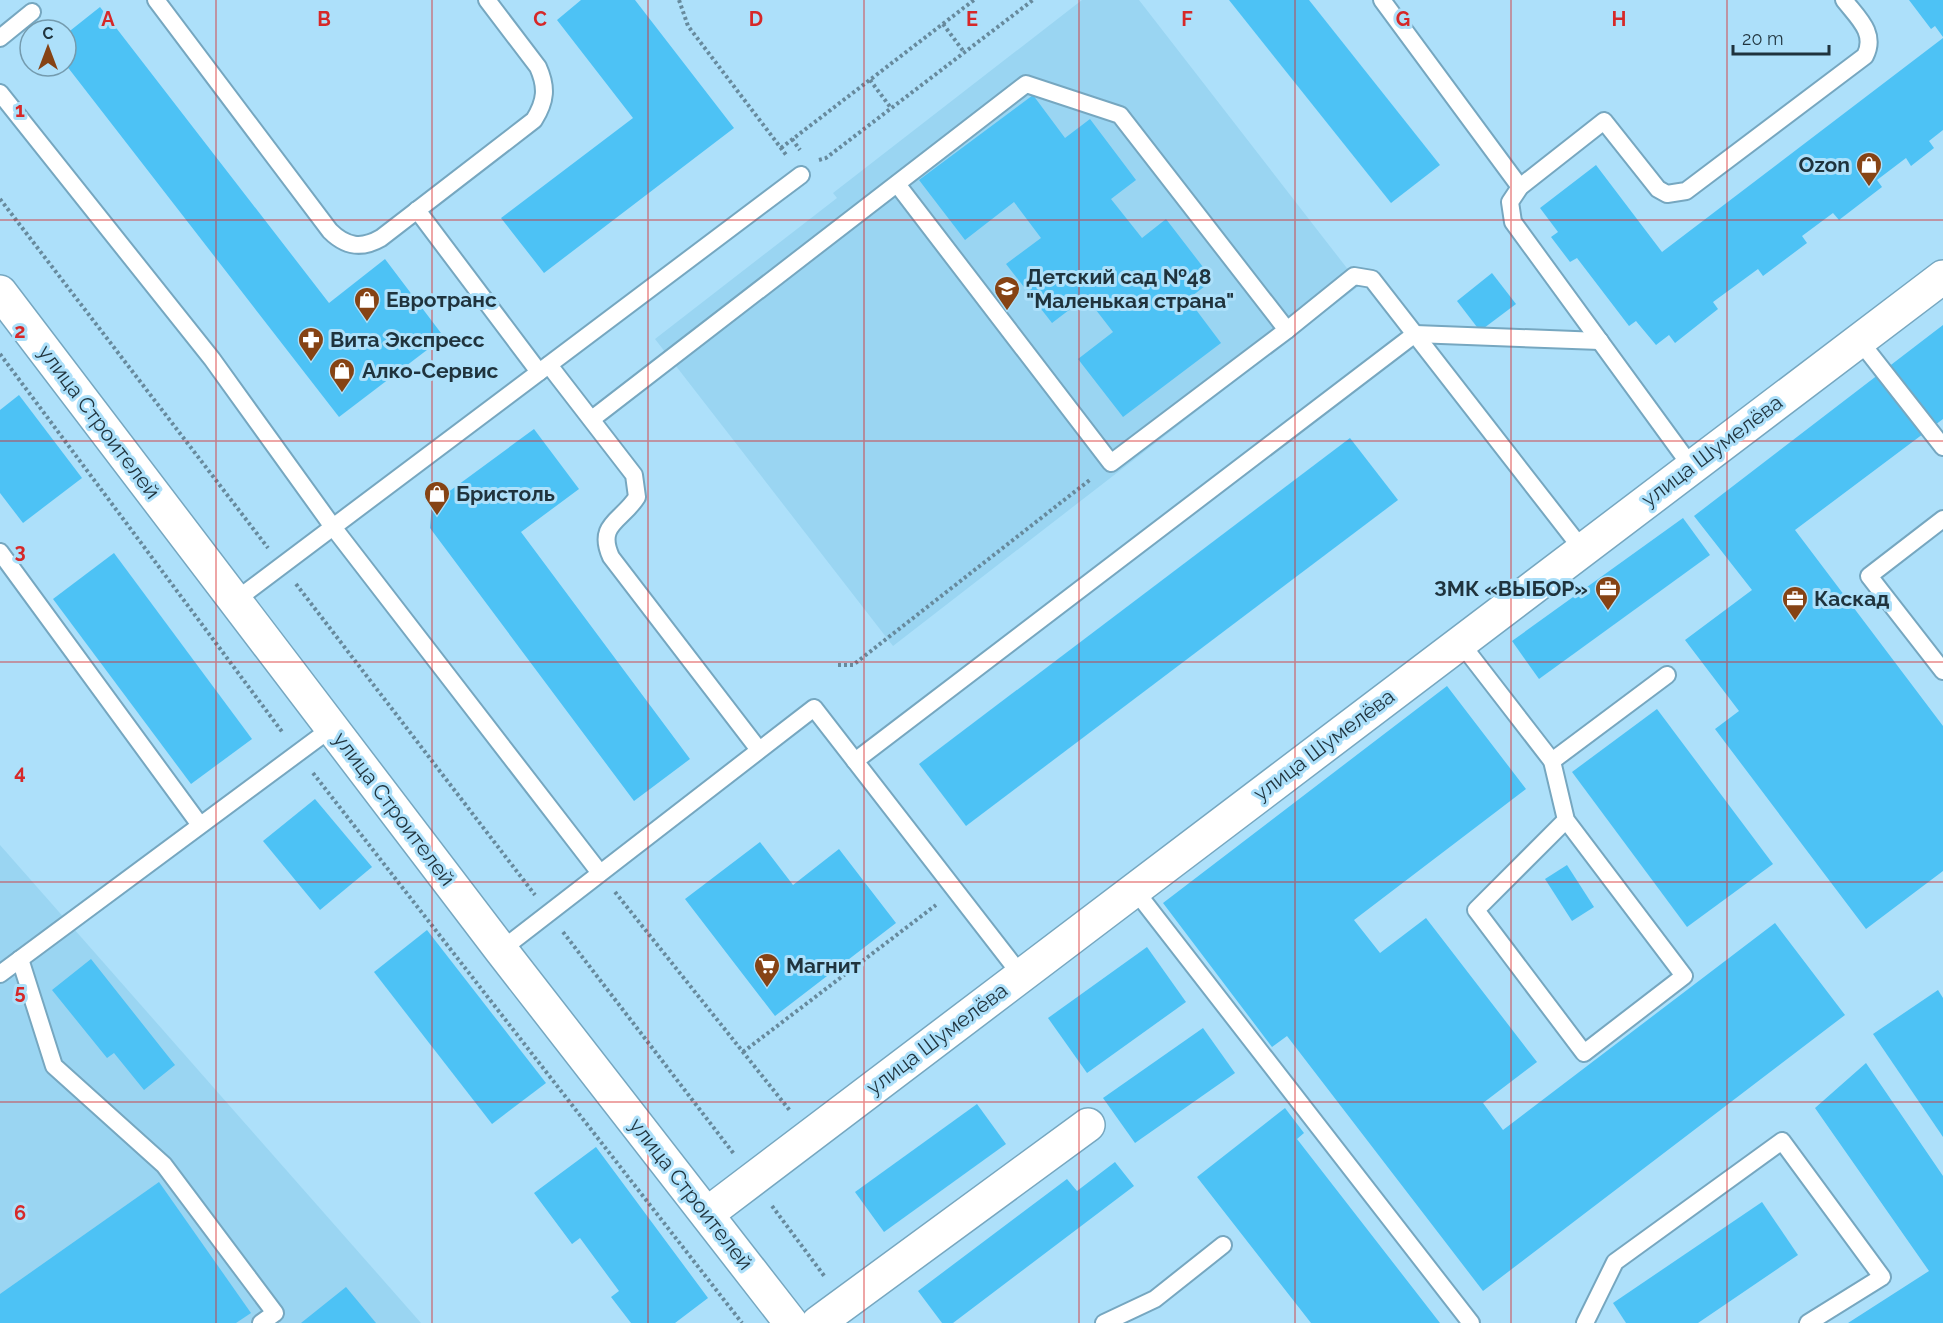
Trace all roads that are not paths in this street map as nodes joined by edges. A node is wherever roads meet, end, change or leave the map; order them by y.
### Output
1 (156, 0) edge
2 (487, 0) edge
3 (1382, 0) edge
4 (1844, 0) edge
5 (32, 12) dead end
6 (0, 38) edge
7 (0, 93) edge
8 (801, 175) road end
9 (897, 183) junction
10 (1520, 187) junction
11 (417, 210) junction
12 (1943, 277) edge
13 (0, 292) edge
14 (1287, 330) junction
15 (1414, 334) junction
16 (1859, 340) junction
17 (1600, 341) junction
18 (544, 368) junction
19 (592, 419) junction
20 (1943, 447) edge
21 (1691, 466) junction
22 (1943, 519) edge
23 (333, 527) junction
24 (1582, 549) junction
25 (0, 552) edge
26 (236, 600) junction
27 (1460, 642) junction
28 (1943, 671) edge
29 (1667, 675) dead end
30 (333, 727) junction
31 (759, 750) junction
32 (855, 760) junction
33 (1552, 760) junction
34 (1566, 820) junction
35 (200, 825) junction
36 (600, 873) junction
37 (1134, 889) junction
38 (501, 950) junction
39 (20, 959) junction
40 (0, 974) edge
41 (1021, 975) junction
42 (1088, 1125) dead end
43 (706, 1214) junction
44 (1223, 1245) dead end
45 (261, 1323) edge
46 (791, 1323) edge
47 (818, 1323) edge
48 (1104, 1323) edge
49 (1471, 1323) edge
50 (1585, 1323) edge
51 (1808, 1323) edge

1 - 11 lane
2 - 11 lane
3 - 10 lane
4 - 10 lane
5 - 6 lane
7 - 23 lane
8 - 18 lane
9 - 14 lane
9 - 14 lane
9 - 19 lane
10 - 17 lane
11 - 18 lane
12 - 16 street, улица Шумелёва
13 - 26 street, улица Строителей
14 - 15 lane
15 - 17 lane
15 - 24 lane
15 - 32 lane
16 - 20 lane
16 - 21 street, улица Шумелёва
17 - 21 lane
18 - 19 lane
18 - 23 lane
19 - 31 lane
21 - 24 street, улица Шумелёва
22 - 28 lane
23 - 26 lane
23 - 36 lane
24 - 27 street, улица Шумелёва
25 - 35 lane
26 - 30 street, улица Строителей
27 - 33 lane
27 - 37 street, улица Шумелёва
29 - 33 lane
30 - 35 lane
30 - 38 street, улица Строителей
31 - 32 lane
31 - 36 lane
32 - 41 lane
33 - 34 lane
34 - 34 lane
35 - 39 lane
36 - 38 lane
37 - 41 street, улица Шумелёва
37 - 49 lane
38 - 43 street, улица Строителей
39 - 40 lane
39 - 45 lane
41 - 43 street, улица Шумелёва
42 - 47 street
43 - 46 street, улица Строителей
44 - 48 lane
50 - 51 lane

